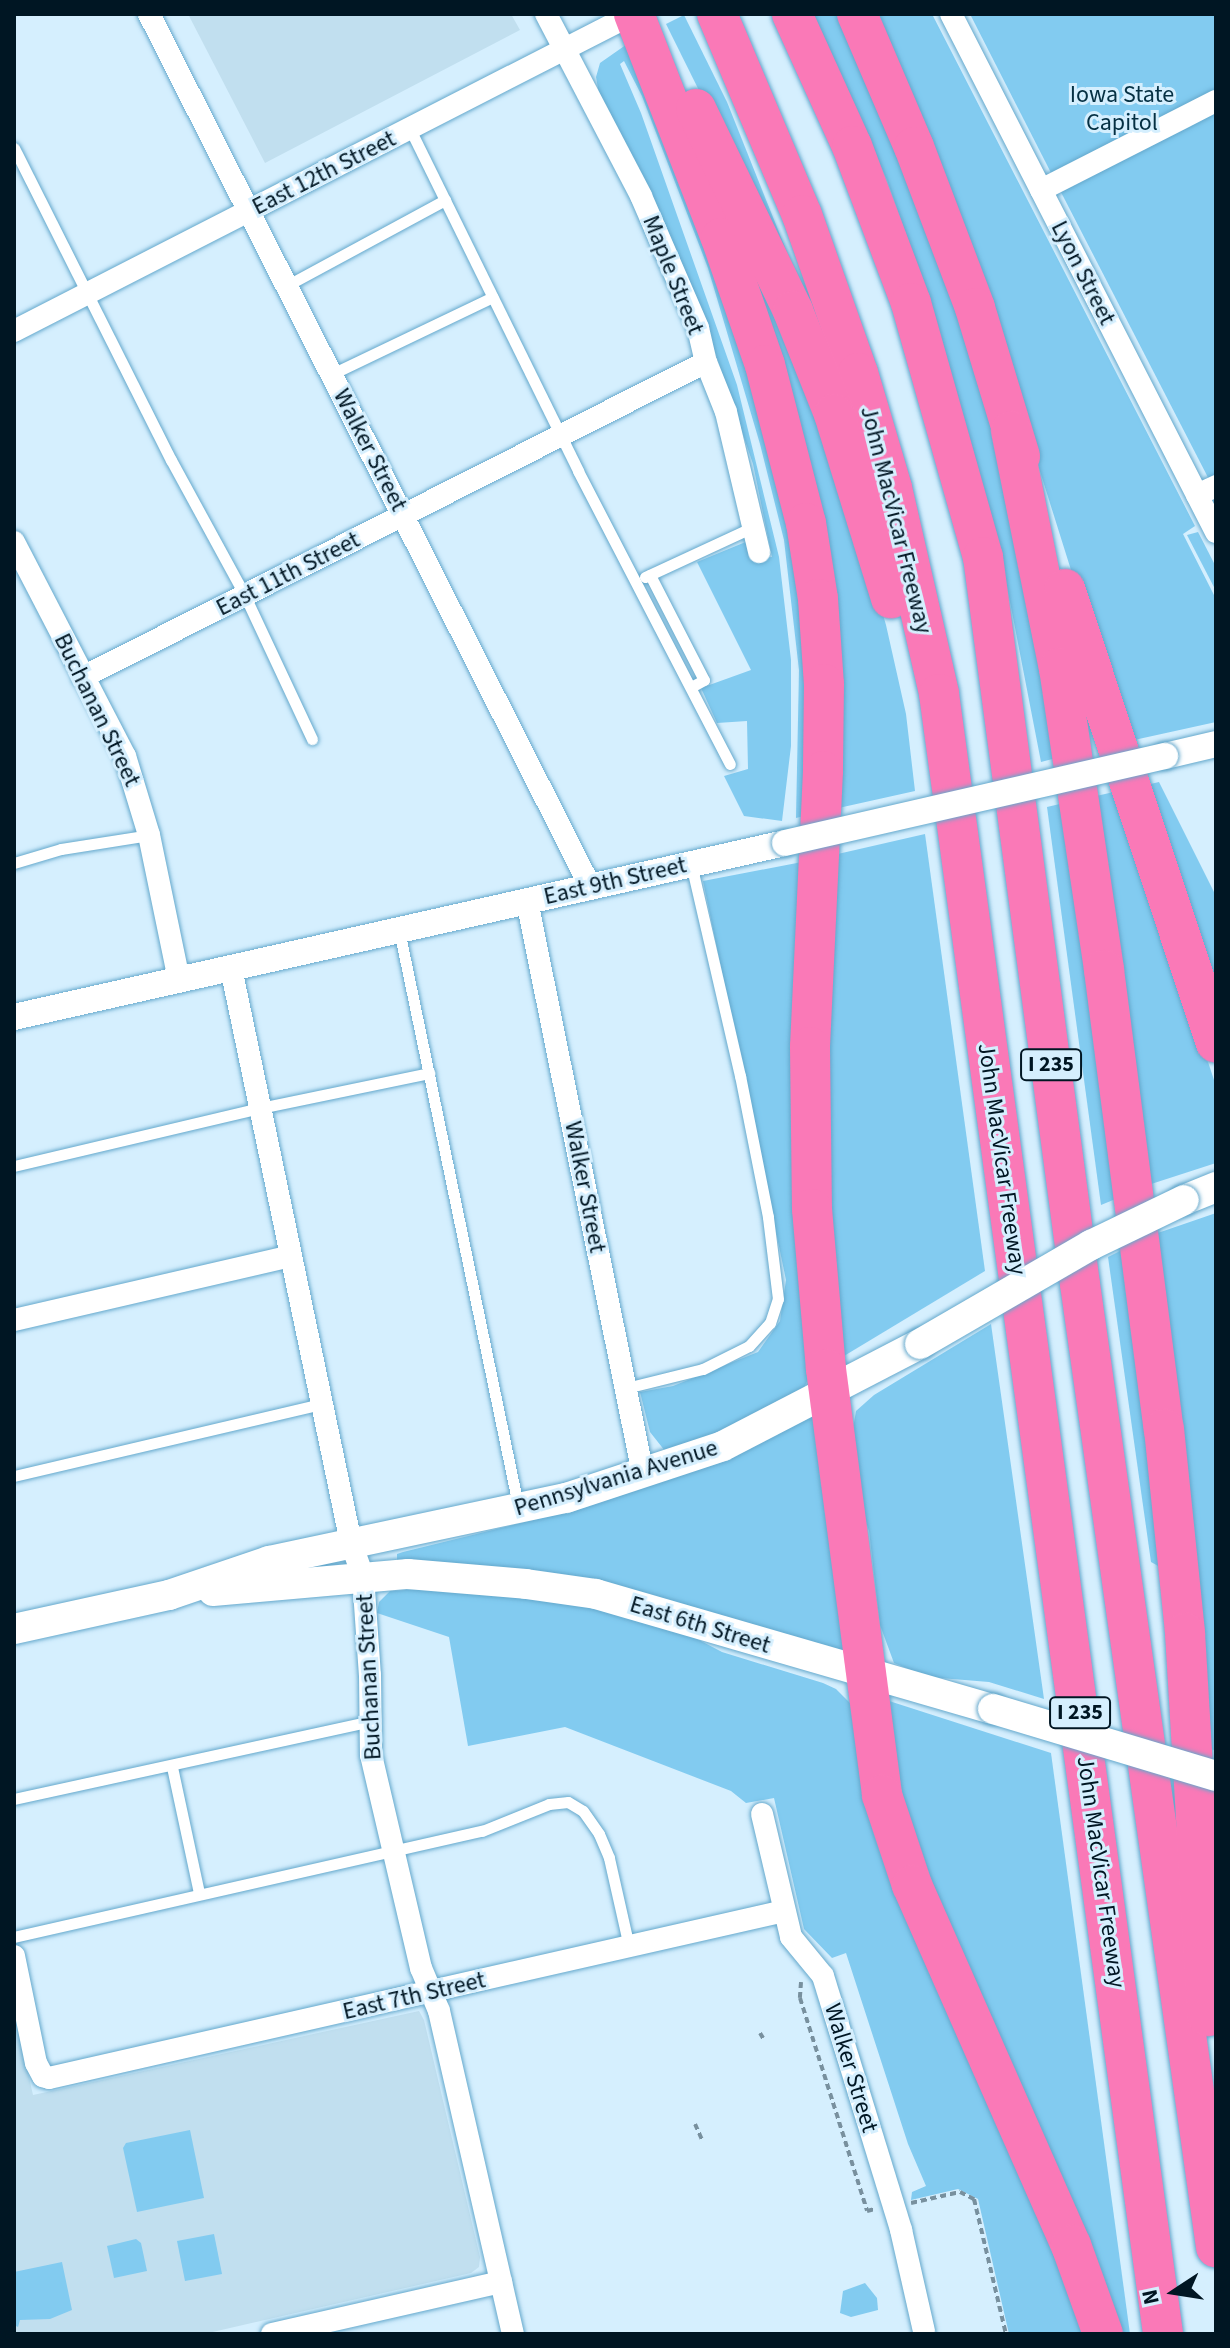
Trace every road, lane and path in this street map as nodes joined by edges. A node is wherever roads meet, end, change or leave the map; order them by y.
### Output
1 (149, 14) edge
2 (546, 14) edge
3 (649, 14) edge
4 (717, 14) edge
5 (792, 14) edge
6 (857, 14) edge
7 (951, 14) edge
8 (623, 19) edge
9 (564, 50) junction
10 (1216, 101) edge
11 (410, 129) junction
12 (14, 148) edge
13 (1041, 190) junction
14 (445, 200) junction
15 (249, 211) junction
16 (286, 286) junction
17 (89, 293) junction
18 (493, 297) junction
19 (14, 331) edge
20 (706, 362) junction
21 (332, 374) junction
22 (1011, 431) junction
23 (563, 435) junction
24 (1206, 490) edge
25 (403, 516) junction
26 (753, 527) junction
27 (1216, 532) edge
28 (14, 542) edge
29 (759, 552) dead end
30 (650, 575) junction
31 (637, 581) junction
32 (245, 596) junction
33 (83, 677) junction
34 (691, 687) junction
35 (312, 739) dead end
36 (1216, 744) edge
37 (730, 764) dead end
38 (149, 835) junction
39 (14, 863) edge
40 (691, 863) junction
41 (590, 886) junction
42 (527, 901) junction
43 (399, 930) junction
44 (231, 968) junction
45 (179, 980) junction
46 (14, 1017) edge
47 (1216, 1043) edge
48 (429, 1073) junction
49 (992, 1092) junction
50 (260, 1108) junction
51 (14, 1166) edge
52 (1216, 1187) edge
53 (291, 1256) junction
54 (14, 1320) edge
55 (626, 1388) junction
56 (829, 1392) junction
57 (322, 1404) junction
58 (643, 1474) junction
59 (14, 1476) edge
60 (519, 1509) junction
61 (351, 1543) junction
62 (363, 1576) junction
63 (169, 1595) junction
64 (14, 1629) edge
65 (865, 1675) junction
66 (368, 1722) junction
67 (172, 1767) junction
68 (1216, 1776) edge
69 (14, 1799) edge
70 (762, 1814) dead end
71 (393, 1851) junction
72 (199, 1893) junction
73 (784, 1911) junction
74 (14, 1937) edge
75 (629, 1947) junction
76 (14, 1956) edge
77 (800, 1975) dead end
78 (431, 1992) junction
79 (695, 2124) dead end
80 (702, 2140) dead end
81 (1202, 2144) junction
82 (911, 2203) dead end
83 (867, 2211) dead end
84 (1216, 2247) edge
85 (501, 2282) junction
86 (924, 2331) dead end
87 (272, 2334) edge
88 (513, 2334) edge
89 (1006, 2334) edge
90 (1103, 2334) edge
91 (1163, 2334) edge

1 - 15 street, Walker Street
2 - 9 street, Maple Street
3 - 49 highway
4 - 49 highway, John MacVicar Freeway / I 235
5 - 81 highway, I 235
6 - 22 highway
7 - 13 street, Lyon Street
8 - 9 street, East 12th Street
8 - 56 highway
9 - 11 street, East 12th Street
9 - 20 street, Maple Street
10 - 13 street
11 - 14 lane
11 - 15 street, East 12th Street
12 - 17 lane
13 - 24 street, Lyon Street
14 - 16 lane
14 - 18 lane
15 - 16 street, Walker Street
15 - 17 street, East 12th Street
16 - 21 street, Walker Street
17 - 19 street, East 12th Street
17 - 32 lane
18 - 21 lane
18 - 23 lane
20 - 23 street, East 11th Street
20 - 26 street, Maple Street
21 - 25 street, Walker Street
22 - 47 highway
22 - 81 highway
23 - 25 street, East 11th Street
23 - 31 lane
24 - 27 street, Lyon Street
25 - 32 street, East 11th Street
25 - 41 street, Walker Street
26 - 29 street, Maple Street
26 - 30 lane
28 - 33 street, Buchanan Street
30 - 31 lane
30 - 34 lane
31 - 34 lane
32 - 33 street, East 11th Street
32 - 35 lane
33 - 38 street, Buchanan Street
34 - 37 lane
36 - 40 street, East 9th Street, bridge
38 - 39 lane
38 - 45 street, Buchanan Street
40 - 41 street, East 9th Street
40 - 55 lane
41 - 42 street, East 9th Street
42 - 43 street, East 9th Street
42 - 55 street, Walker Street
43 - 44 street, East 9th Street
43 - 48 lane
44 - 45 street, East 9th Street
44 - 50 street, Buchanan Street
45 - 46 street, East 9th Street
48 - 50 lane
48 - 60 lane
49 - 91 highway, John MacVicar Freeway / I 235
50 - 51 lane
50 - 53 street, Buchanan Street
52 - 56 main road, Pennsylvania Avenue, bridge
53 - 54 street
53 - 57 street, Buchanan Street
55 - 58 street, Walker Street
56 - 58 main road, Pennsylvania Avenue
56 - 65 highway
57 - 59 lane
57 - 61 street, Buchanan Street
58 - 60 main road, Pennsylvania Avenue
60 - 61 main road, Pennsylvania Avenue
61 - 62 street, Buchanan Street
61 - 63 main road, Pennsylvania Avenue
62 - 63 main road, East 6th Street
62 - 65 main road, East 6th Street
62 - 66 street, Buchanan Street
63 - 64 main road, Pennsylvania Avenue
65 - 68 main road, East 6th Street, bridge
65 - 90 highway
66 - 67 lane
66 - 71 street, Buchanan Street
67 - 69 lane
67 - 72 lane
70 - 73 street, Walker Street
71 - 72 lane
71 - 75 lane
71 - 78 street, Buchanan Street
72 - 74 lane
73 - 75 street, East 7th Street
73 - 86 street, Walker Street
75 - 78 street, East 7th Street
76 - 78 street, East 7th Street
77 - 83 path
78 - 85 street, Buchanan Street
79 - 80 path
81 - 84 highway, I 235
82 - 89 path
85 - 87 street
85 - 88 street, Buchanan Street

